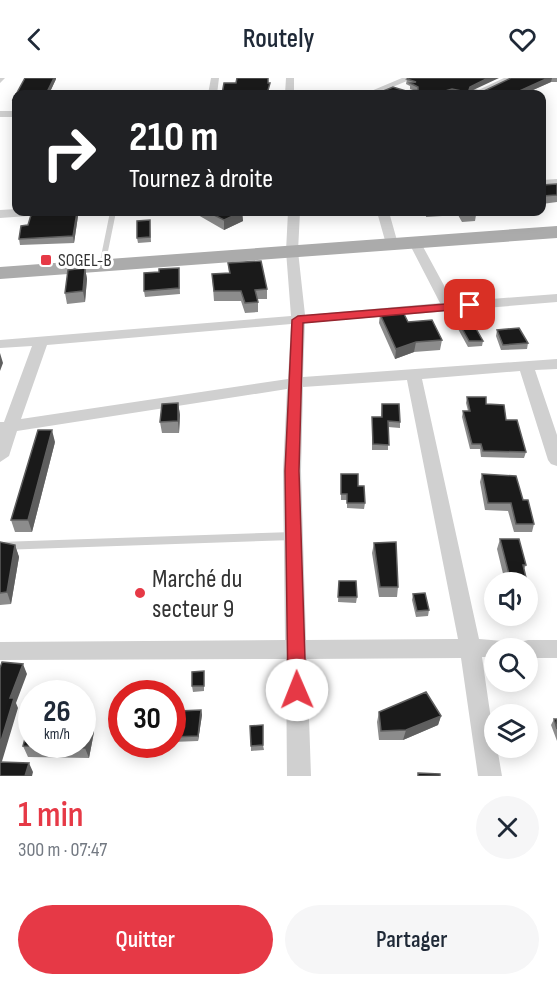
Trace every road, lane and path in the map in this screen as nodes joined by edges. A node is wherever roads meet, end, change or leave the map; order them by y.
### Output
1 (410, 78) edge
2 (512, 78) edge
3 (389, 86) junction
4 (379, 90) edge
5 (399, 90) edge
6 (484, 90) edge
7 (112, 216) edge
8 (294, 216) edge
9 (384, 216) edge
10 (557, 232) edge
11 (415, 243) junction
12 (392, 244) junction
13 (292, 251) junction
14 (102, 266) junction
15 (0, 273) edge
16 (557, 298) edge
17 (449, 307) junction
18 (298, 320) junction
19 (41, 341) junction
20 (0, 344) edge
21 (557, 364) edge
22 (526, 367) junction
23 (414, 375) junction
24 (295, 383) junction
25 (4, 428) edge
26 (0, 456) edge
27 (557, 460) edge
28 (293, 536) junction
29 (0, 546) edge
30 (296, 648) junction
31 (470, 648) junction
32 (484, 648) edge
33 (538, 648) edge
34 (557, 649) edge
35 (0, 651) edge
36 (299, 776) edge
37 (490, 776) edge

1 - 3 street
2 - 6 street
3 - 4 street
3 - 5 street
7 - 14 lane
8 - 13 street
9 - 12 street
10 - 11 main road
11 - 12 main road
11 - 17 street
12 - 13 main road
13 - 14 main road
13 - 18 street
14 - 15 main road
16 - 17 street
17 - 18 street
18 - 19 street
18 - 24 street
19 - 20 street
19 - 25 street
21 - 22 street
22 - 23 street
22 - 27 street
23 - 24 street
23 - 31 street
24 - 25 street
24 - 28 street
25 - 26 street
28 - 29 lane
28 - 30 street
30 - 31 street
30 - 35 street
30 - 36 street
31 - 32 street
31 - 37 street
33 - 34 street

